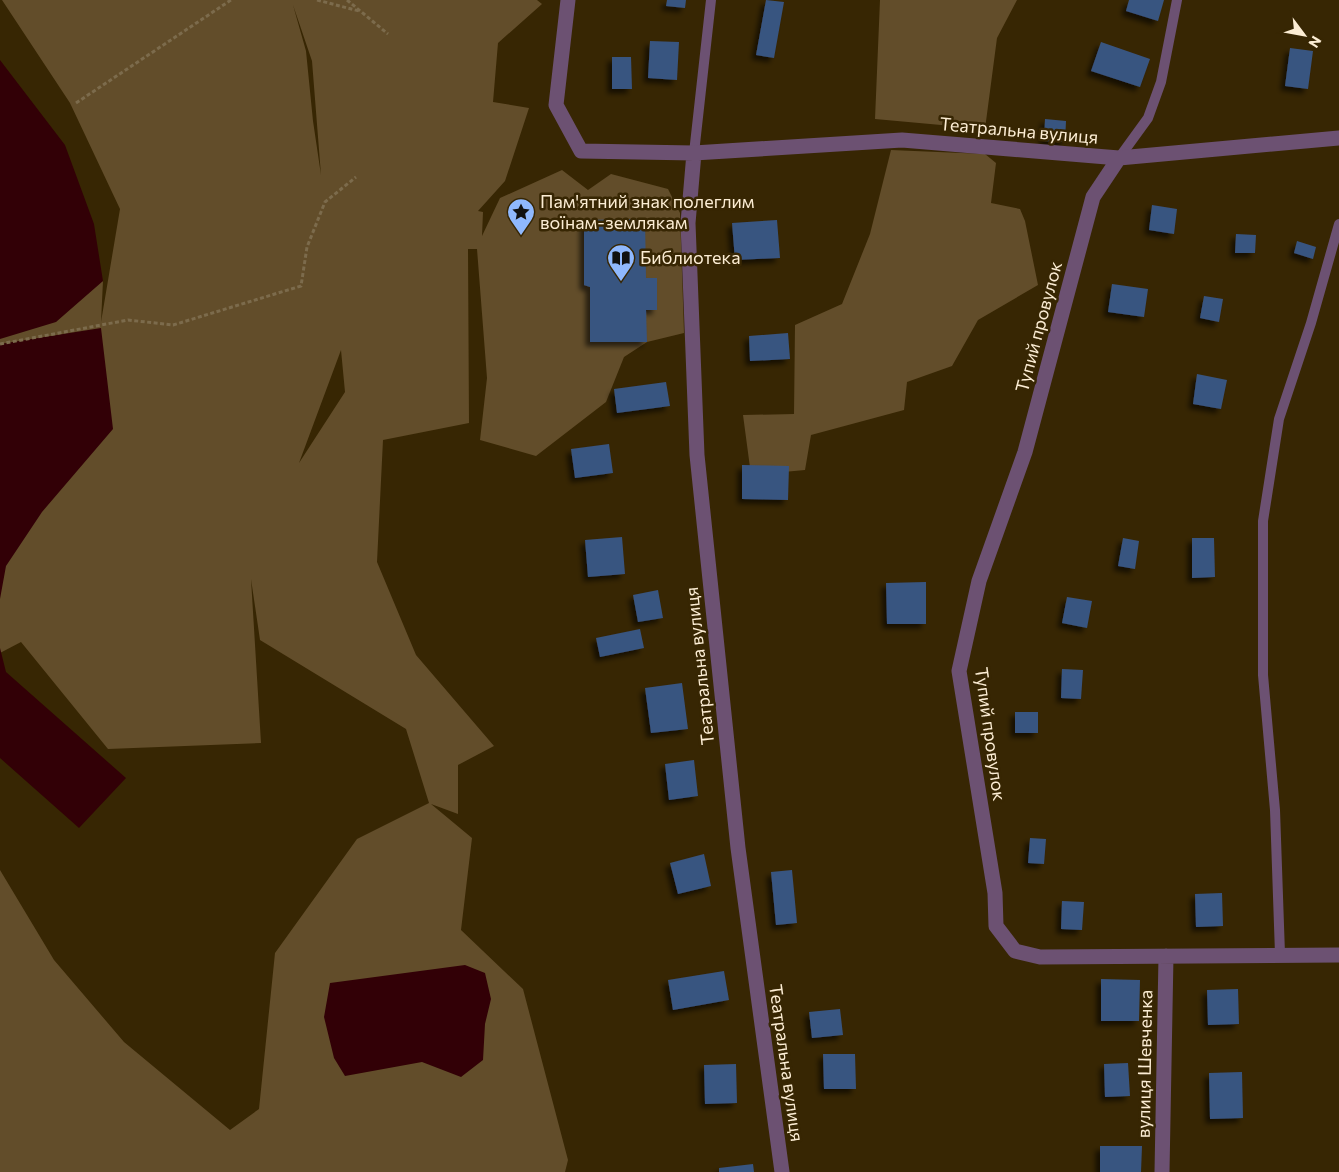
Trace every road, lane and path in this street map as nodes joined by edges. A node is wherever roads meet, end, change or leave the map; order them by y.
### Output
1 (231, 0) edge
2 (317, 0) edge
3 (347, 0) edge
4 (568, 0) edge
5 (711, 0) edge
6 (1177, 0) edge
7 (359, 11) junction
8 (388, 34) dead end
9 (76, 103) dead end
10 (1339, 138) edge
11 (694, 153) junction
12 (1119, 158) junction
13 (356, 177) dead end
14 (1339, 224) edge
15 (0, 344) edge
16 (1280, 954) junction
17 (1339, 955) edge
18 (1166, 956) junction
19 (782, 1172) edge
20 (1162, 1172) edge

1 - 9 path
2 - 7 path
3 - 7 path
4 - 11 street, Театральна вулиця
5 - 11 lane
6 - 12 lane
7 - 8 path
10 - 12 street, Театральна вулиця
11 - 12 street, Театральна вулиця
11 - 19 street, Театральна вулиця
12 - 18 street, Тупий провулок
13 - 15 path
14 - 16 lane
16 - 17 street, Тупий провулок
16 - 18 street, Тупий провулок
18 - 20 street, вулиця Шевченка

